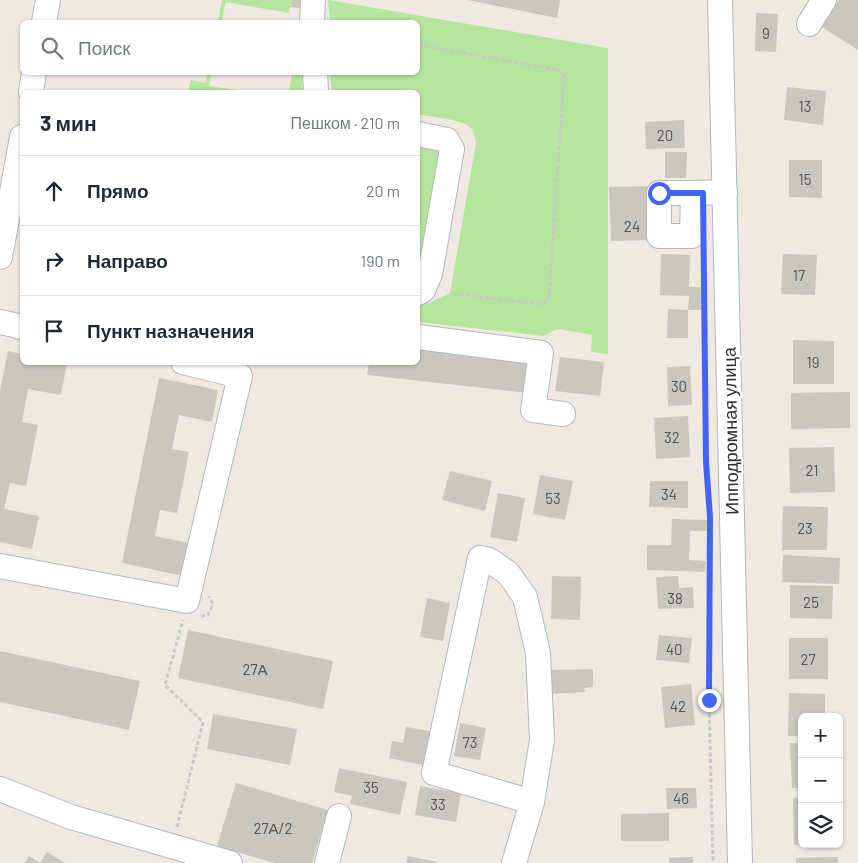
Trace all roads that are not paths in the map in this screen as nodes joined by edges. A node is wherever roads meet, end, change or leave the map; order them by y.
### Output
1 (48, 0) edge
2 (313, 0) edge
3 (720, 0) edge
4 (824, 0) edge
5 (44, 20) edge
6 (312, 20) edge
7 (809, 24) dead end
8 (34, 75) edge
9 (314, 75) edge
10 (31, 90) edge
11 (316, 90) edge
12 (420, 134) edge
13 (20, 148) edge
14 (724, 192) junction
15 (692, 193) dead end
16 (0, 258) edge
17 (420, 291) edge
18 (0, 322) edge
19 (20, 327) edge
20 (420, 337) edge
21 (195, 365) edge
22 (564, 414) dead end
23 (0, 566) edge
24 (0, 789) edge
25 (532, 802) junction
26 (339, 816) dead end
27 (230, 863) edge
28 (328, 863) edge
29 (514, 863) edge
30 (740, 863) edge

1 - 5 street
2 - 6 street
3 - 14 street, Ипподромная улица
4 - 7 street
8 - 10 street
9 - 11 street
12 - 17 street
13 - 16 street
14 - 15 street
14 - 30 street, Ипподромная улица
18 - 19 street
20 - 22 street
21 - 23 street
24 - 27 street
25 - 25 street
25 - 29 street
26 - 28 street

